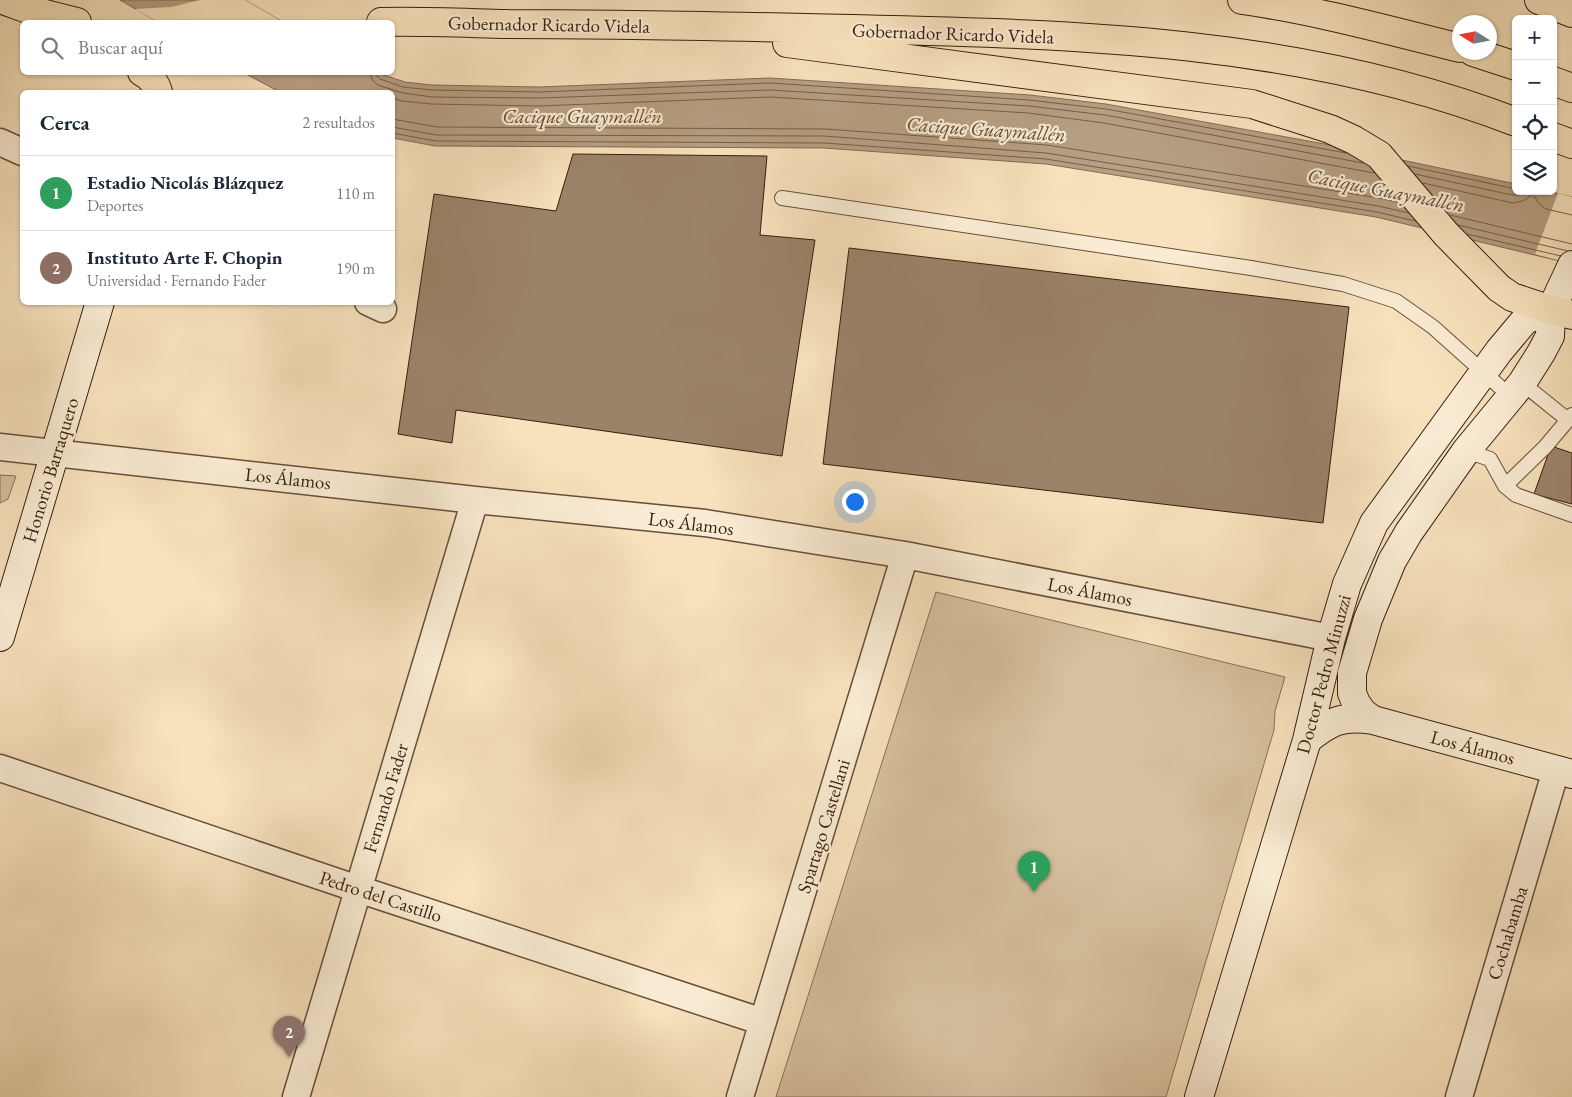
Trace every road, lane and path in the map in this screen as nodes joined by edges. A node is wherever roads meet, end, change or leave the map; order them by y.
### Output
1 (1242, 0) edge
2 (1539, 0) edge
3 (2, 1) edge
4 (1572, 13) edge
5 (26, 20) edge
6 (69, 20) edge
7 (395, 22) edge
8 (642, 24) junction
9 (1452, 46) edge
10 (1497, 60) edge
11 (1512, 65) edge
12 (147, 75) edge
13 (1557, 82) edge
14 (1572, 88) edge
15 (158, 90) edge
16 (1512, 121) edge
17 (1557, 138) edge
18 (0, 142) edge
19 (1572, 144) edge
20 (20, 151) edge
21 (782, 198) dead end
22 (1572, 265) edge
23 (99, 305) edge
24 (1562, 313) edge
25 (1484, 373) junction
26 (1516, 390) junction
27 (1570, 417) edge
28 (0, 447) edge
29 (1466, 451) junction
30 (55, 452) junction
31 (1505, 486) junction
32 (474, 500) junction
33 (1572, 515) edge
34 (905, 555) junction
35 (1368, 619) junction
36 (0, 637) edge
37 (1331, 638) junction
38 (1373, 720) junction
39 (1307, 740) junction
40 (0, 768) edge
41 (1564, 772) edge
42 (358, 889) junction
43 (763, 1022) junction
44 (296, 1097) edge
45 (740, 1097) edge
46 (1199, 1097) edge
47 (1459, 1097) edge

1 - 9 highway
2 - 4 highway
3 - 5 highway
3 - 6 highway
7 - 8 highway, Gobernador Ricardo Videla
8 - 16 highway, Gobernador Ricardo Videla
8 - 24 highway
10 - 11 highway
12 - 15 highway
13 - 14 highway
17 - 19 highway
18 - 20 street
21 - 25 lane
22 - 24 street, Doctor Pedro Minuzzi
23 - 30 street, Honorio Barraquero
24 - 25 street, Doctor Pedro Minuzzi
24 - 26 street, Doctor Pedro Minuzzi
25 - 26 lane
25 - 37 street, Doctor Pedro Minuzzi
26 - 27 lane
26 - 29 street, Doctor Pedro Minuzzi
27 - 31 lane
28 - 30 street, Los Álamos
29 - 31 lane
29 - 35 street, Doctor Pedro Minuzzi
30 - 32 street, Los Álamos
30 - 36 street, Honorio Barraquero
31 - 33 lane
32 - 34 street, Los Álamos
32 - 42 street, Fernando Fader
34 - 37 street, Los Álamos
34 - 43 street, Spartago Castellani
35 - 37 street, Los Álamos
35 - 38 street, Doctor Pedro Minuzzi
37 - 39 street, Doctor Pedro Minuzzi
38 - 39 street, Los Álamos
38 - 41 street, Los Álamos
39 - 46 street, Doctor Pedro Minuzzi
40 - 42 street, Pedro del Castillo
41 - 47 street, Cochabamba
42 - 43 street, Pedro del Castillo
42 - 44 street, Fernando Fader
43 - 45 street, Spartago Castellani

